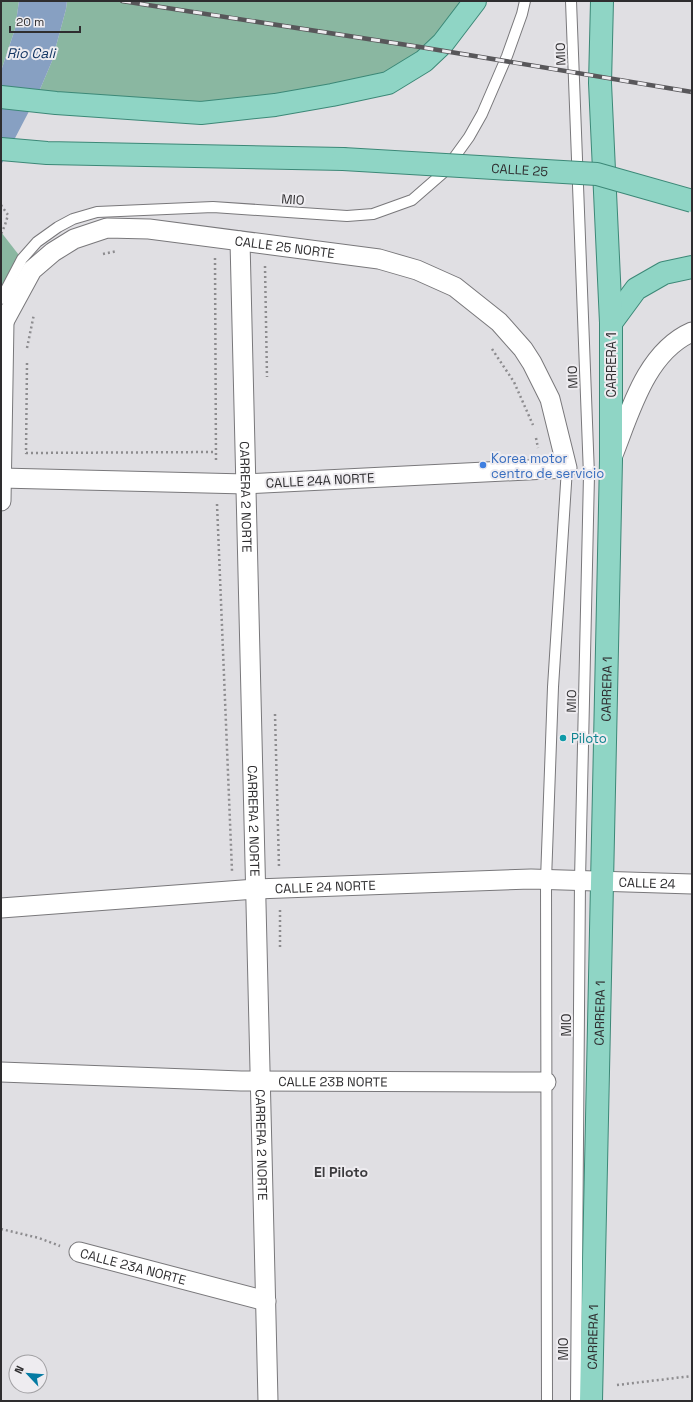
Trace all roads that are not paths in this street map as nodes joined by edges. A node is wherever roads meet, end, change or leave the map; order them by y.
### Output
1 (475, 1) edge
2 (525, 1) edge
3 (571, 1) edge
4 (602, 1) edge
5 (1, 97) edge
6 (1, 149) edge
7 (692, 201) edge
8 (240, 241) junction
9 (692, 267) edge
10 (1, 299) edge
11 (611, 323) junction
12 (2, 324) edge
13 (692, 332) edge
14 (611, 460) junction
15 (567, 468) junction
16 (1, 478) edge
17 (246, 484) junction
18 (1, 501) edge
19 (546, 880) junction
20 (580, 880) junction
21 (602, 881) junction
22 (692, 884) edge
23 (256, 889) junction
24 (1, 908) edge
25 (1, 1072) edge
26 (260, 1081) junction
27 (546, 1082) junction
28 (79, 1252) road end
29 (266, 1301) junction
30 (268, 1401) edge
31 (547, 1401) edge
32 (576, 1401) edge
33 (591, 1401) edge

1 - 5 main road
2 - 10 lane, MIO
3 - 20 lane, MIO
4 - 11 main road, CARRERA 1
6 - 7 main road, CALLE 25, bridge
8 - 12 street, CALLE 25 NORTE
8 - 15 street, CALLE 25 NORTE
8 - 17 street, CARRERA 2 NORTE
9 - 11 main road
11 - 14 main road, CARRERA 1
12 - 16 street
13 - 14 street
14 - 21 main road, CARRERA 1
15 - 17 street, CALLE 24A NORTE
15 - 19 lane
16 - 17 street, CALLE 24A NORTE
16 - 18 street
17 - 23 street, CARRERA 2 NORTE
19 - 20 street, CALLE 24 NORTE
19 - 23 street, CALLE 24 NORTE
19 - 27 lane
20 - 21 street, CALLE 24 NORTE
20 - 32 lane, MIO
21 - 22 street, CALLE 24
21 - 33 main road, CARRERA 1
23 - 24 street, CALLE 24 NORTE
23 - 26 street, CARRERA 2 NORTE
25 - 26 street, CALLE 23B NORTE
26 - 27 street, CALLE 23B NORTE
26 - 29 street, CARRERA 2 NORTE
27 - 31 lane
28 - 29 street, CALLE 23A NORTE
29 - 30 street, CARRERA 2 NORTE

